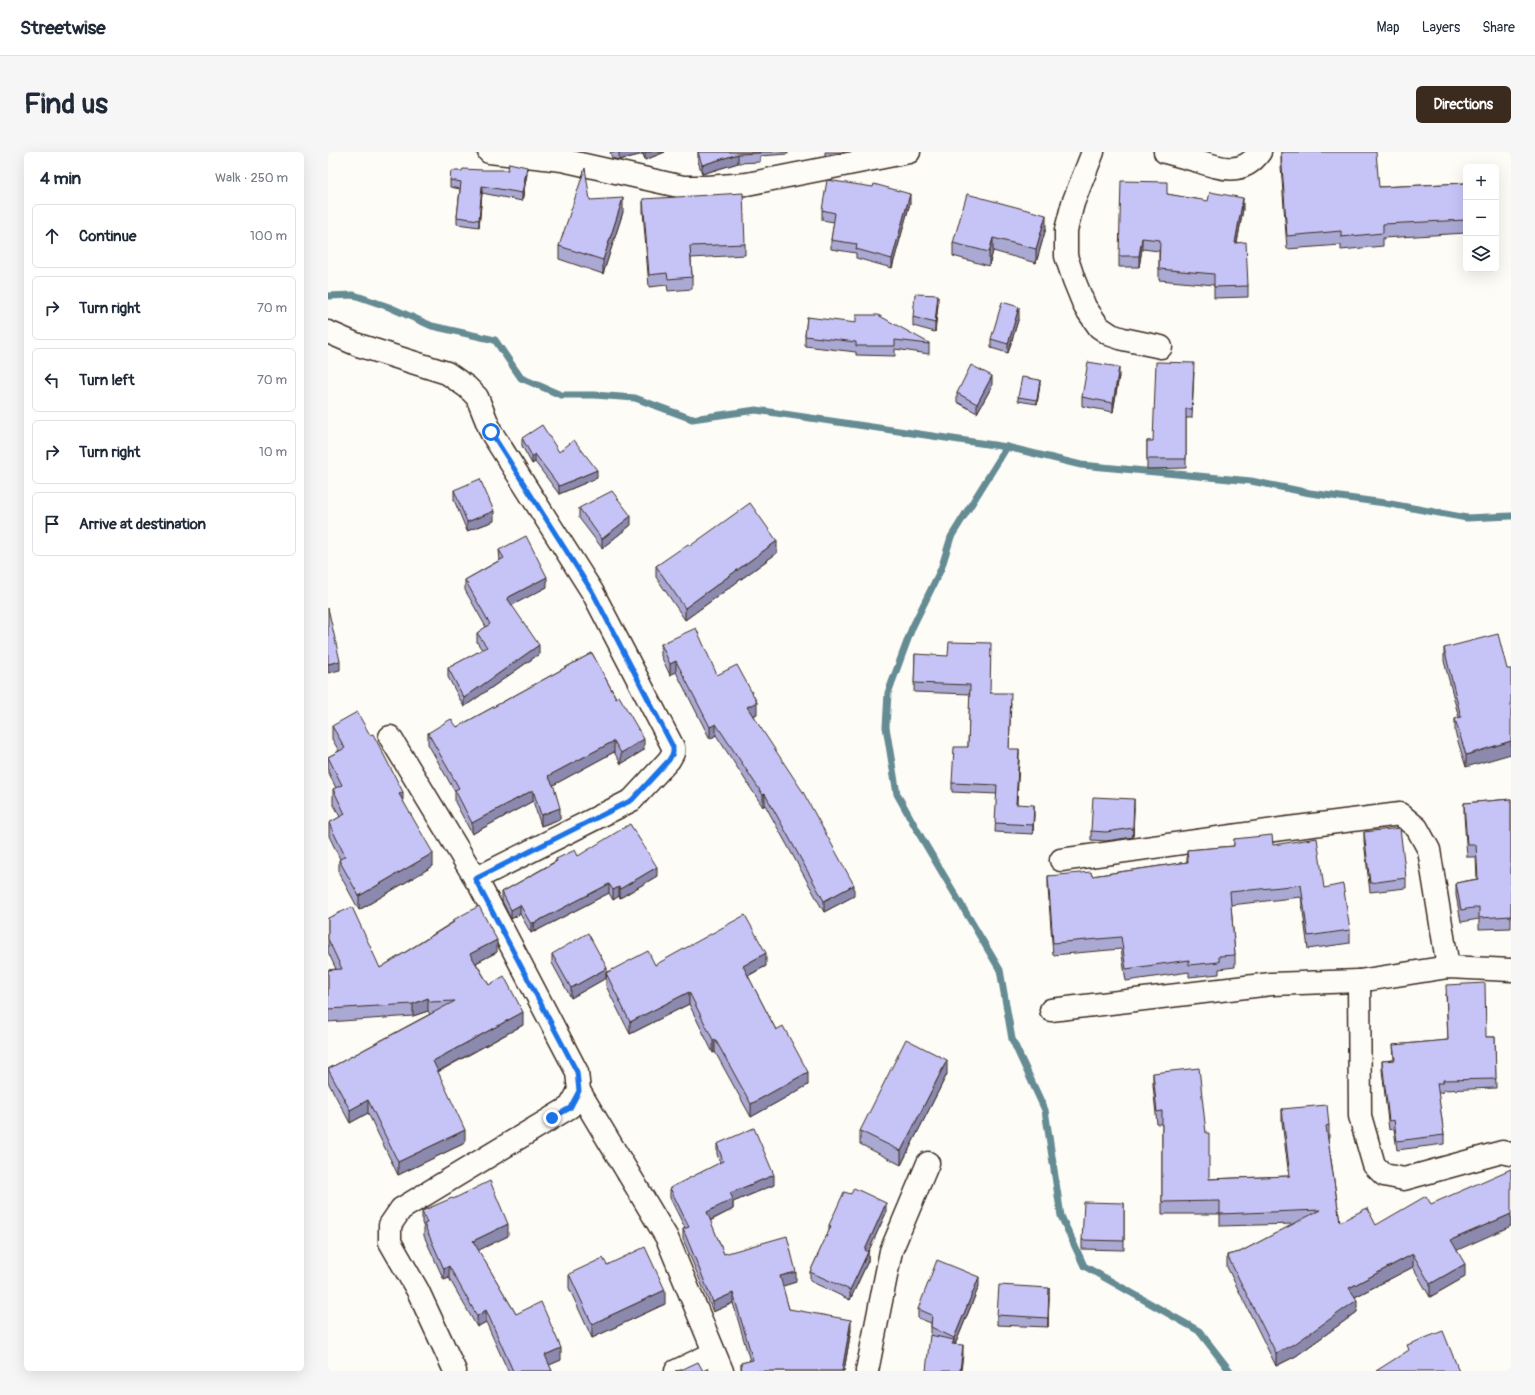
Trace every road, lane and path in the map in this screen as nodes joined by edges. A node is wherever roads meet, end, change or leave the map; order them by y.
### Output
1 (489, 152) edge
2 (909, 152) edge
3 (1092, 152) edge
4 (1165, 152) edge
5 (1260, 152) edge
6 (328, 332) edge
7 (1161, 346) dead end
8 (390, 737) dead end
9 (1061, 860) dead end
10 (475, 879) junction
11 (1448, 967) junction
12 (1511, 970) edge
13 (1359, 981) junction
14 (1051, 1010) dead end
15 (579, 1091) junction
16 (1511, 1154) edge
17 (928, 1163) dead end
18 (718, 1362) edge
19 (455, 1371) edge
20 (676, 1371) edge
21 (867, 1371) edge

1 - 2 street
3 - 7 street
4 - 5 street
6 - 10 street
8 - 10 street
9 - 11 street
10 - 15 street
11 - 12 street
11 - 13 street
13 - 14 street
13 - 16 street
15 - 18 street
15 - 19 street
17 - 21 street
18 - 20 street

